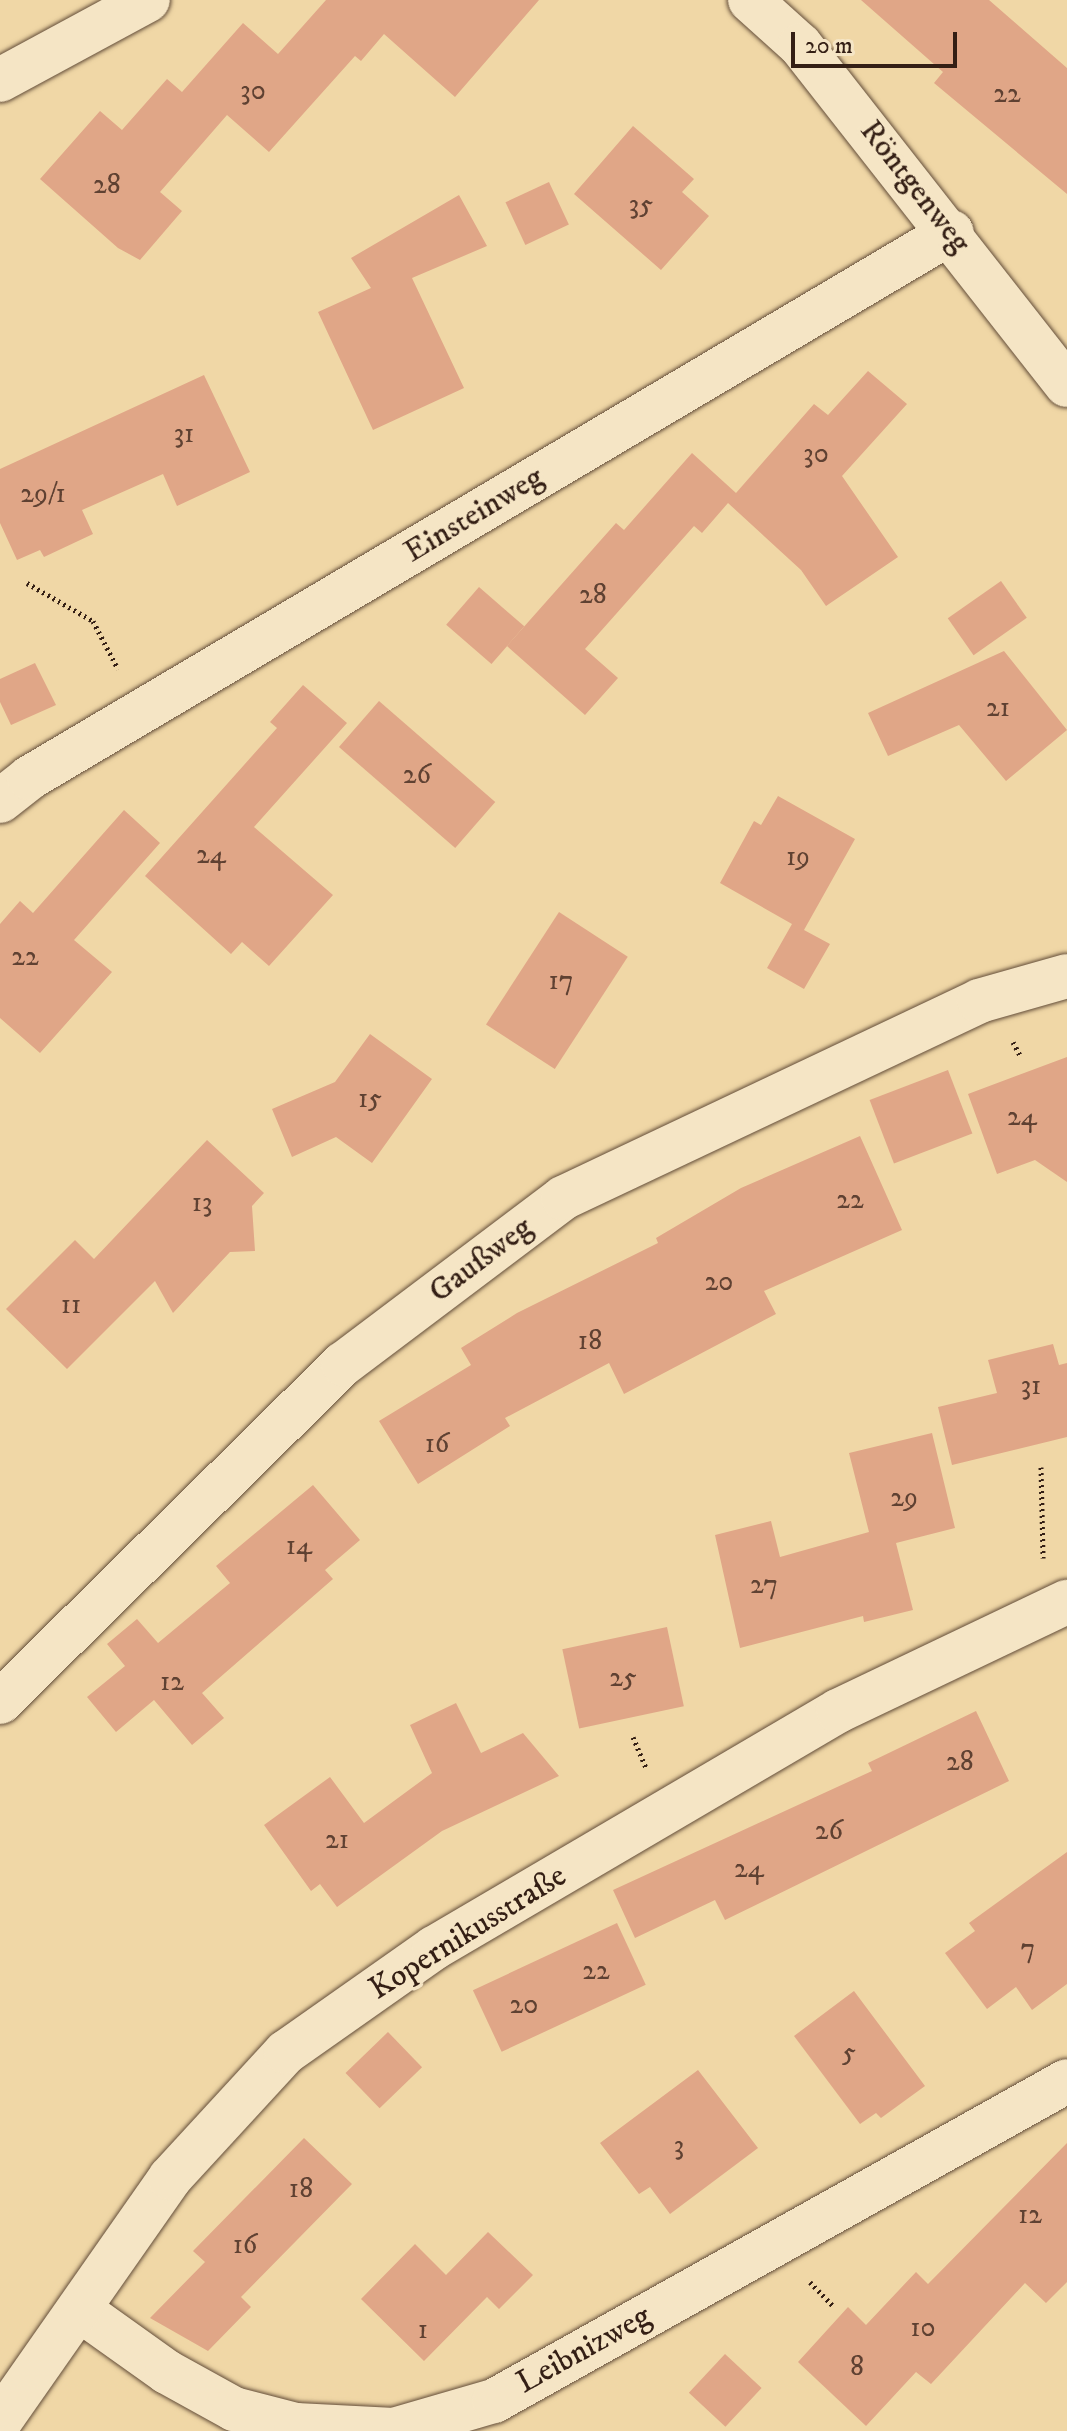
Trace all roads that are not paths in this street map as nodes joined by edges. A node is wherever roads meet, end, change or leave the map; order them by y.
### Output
1 (148, 0) edge
2 (750, 0) edge
3 (0, 80) edge
4 (952, 232) junction
5 (1067, 385) edge
6 (0, 801) edge
7 (1067, 976) edge
8 (1056, 1608) edge
9 (0, 1702) edge
10 (1067, 2081) edge
11 (80, 2310) junction
12 (0, 2421) edge

1 - 3 street
2 - 4 street, Röntgenweg
4 - 5 street, Röntgenweg
4 - 6 street, Einsteinweg
7 - 9 street, Gaußweg
8 - 11 street, Kopernikusstraße
10 - 11 street, Leibnizweg
11 - 12 street, Kopernikusstraße

